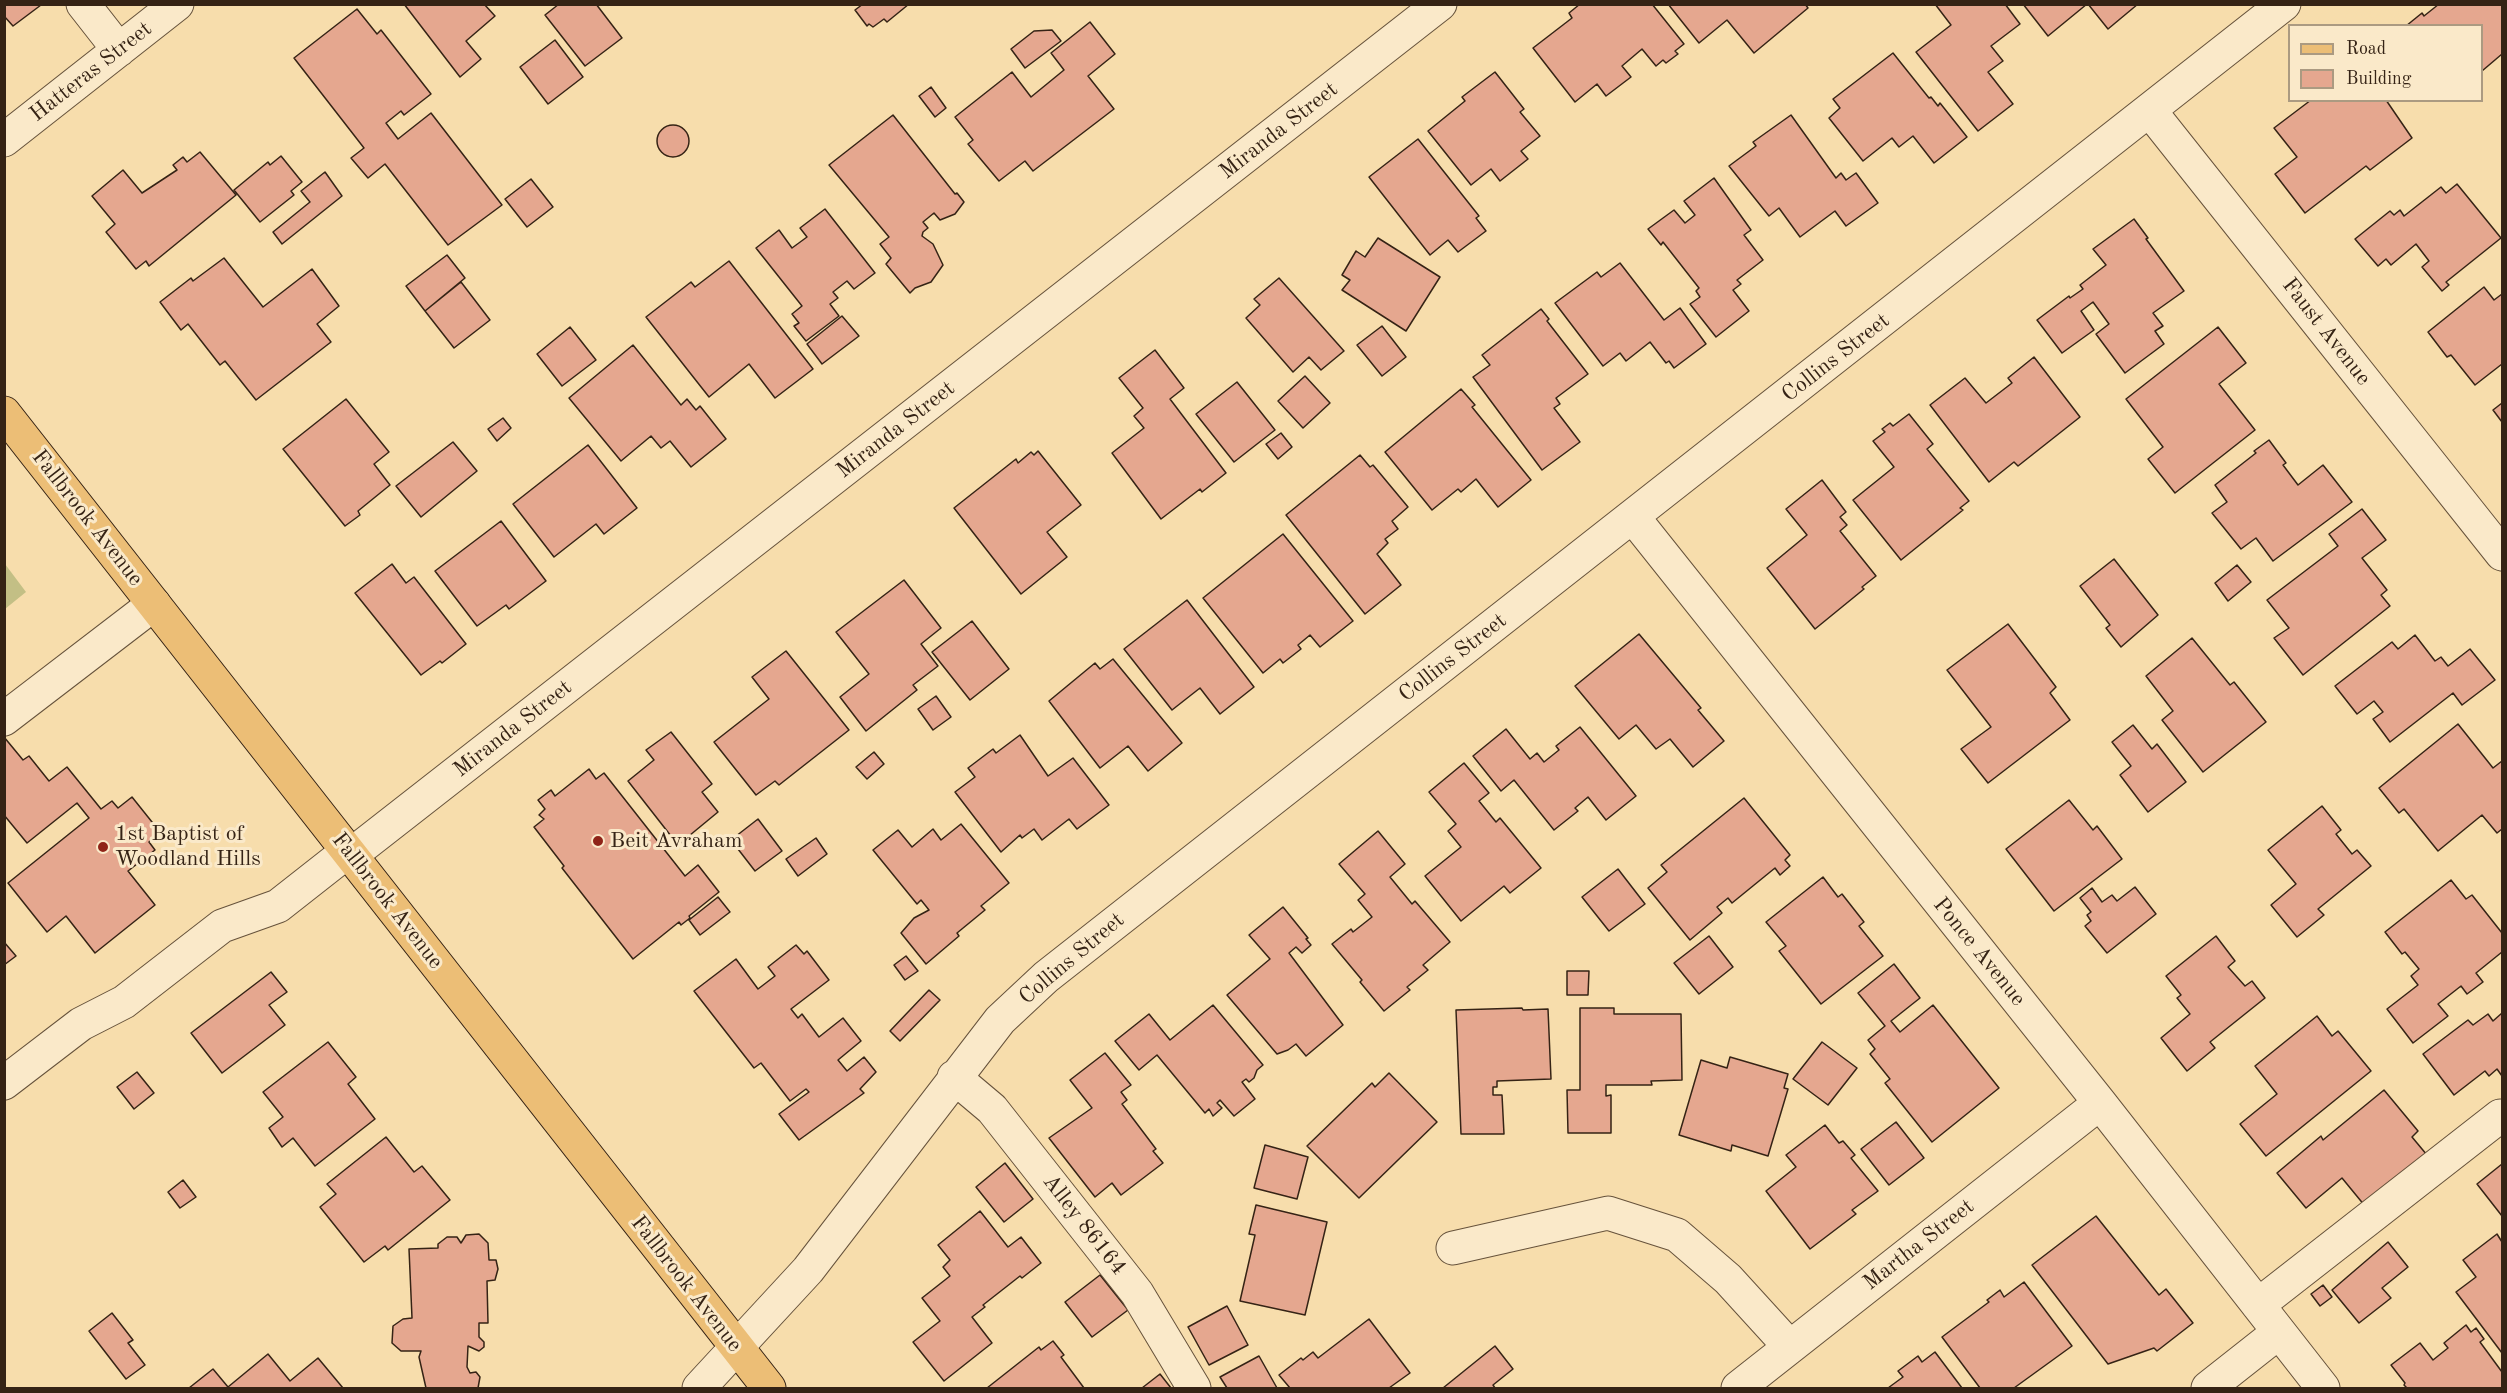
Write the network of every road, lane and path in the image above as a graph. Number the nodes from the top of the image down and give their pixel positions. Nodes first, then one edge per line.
1 (83, 4) edge
2 (177, 4) edge
3 (1440, 4) edge
4 (2284, 4) edge
5 (119, 50) junction
6 (2150, 111) junction
7 (4, 140) edge
8 (4, 413) edge
9 (1633, 517) junction
10 (2502, 554) edge
11 (154, 604) junction
12 (4, 719) edge
13 (350, 853) junction
14 (954, 1077) junction
15 (4, 1083) edge
16 (2100, 1102) junction
17 (2500, 1116) dead end
18 (1453, 1248) dead end
19 (2258, 1305) junction
20 (2279, 1332) junction
21 (1790, 1347) junction
22 (738, 1348) junction
23 (699, 1389) edge
24 (769, 1389) edge
25 (1194, 1389) edge
26 (1738, 1389) edge
27 (2208, 1389) edge
28 (2323, 1389) edge

1 - 5 street
2 - 5 street, Hatteras Street
3 - 13 street, Miranda Street
4 - 6 street, Collins Street
5 - 7 street, Hatteras Street
6 - 9 street, Collins Street
6 - 10 street, Faust Avenue
8 - 11 main road, Fallbrook Avenue
9 - 14 street, Collins Street
9 - 16 street, Ponce Avenue
11 - 12 street
11 - 13 main road, Fallbrook Avenue
13 - 15 street, Miranda Street
13 - 22 main road, Fallbrook Avenue
14 - 22 street, Collins Street
14 - 25 street, Alley 86164
16 - 19 street, Ponce Avenue
16 - 21 street, Martha Street
17 - 19 street
18 - 21 street
19 - 20 street, Ponce Avenue
20 - 27 street
20 - 28 street, Ponce Avenue
21 - 26 street, Martha Street
22 - 23 street, Collins Street
22 - 24 main road, Fallbrook Avenue

